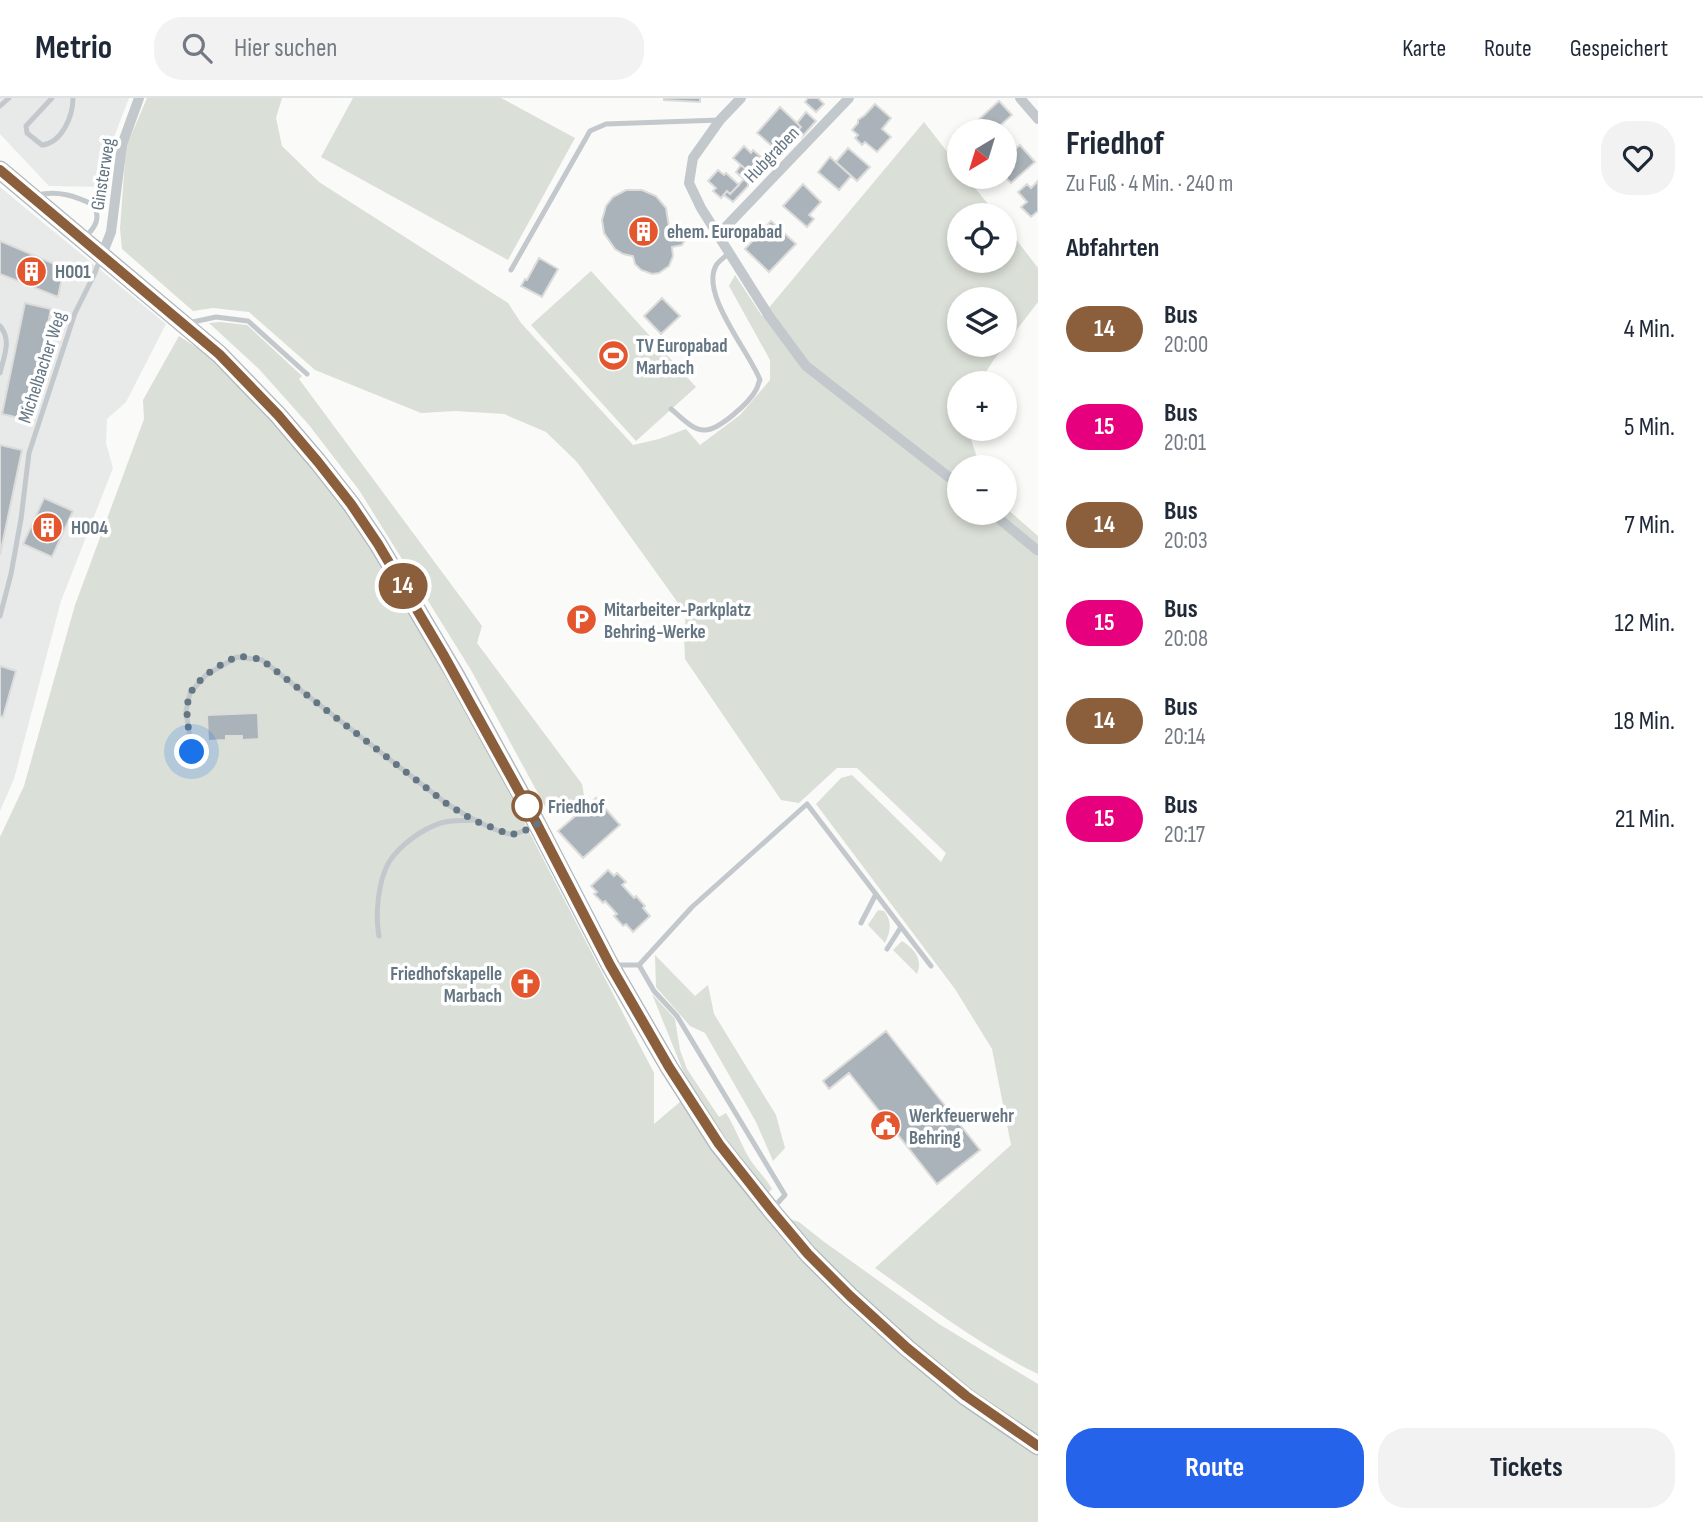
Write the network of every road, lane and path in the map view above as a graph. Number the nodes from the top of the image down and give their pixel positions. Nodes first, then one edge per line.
1 (9, 98) edge
2 (52, 98) edge
3 (74, 98) edge
4 (139, 98) edge
5 (741, 98) edge
6 (849, 98) edge
7 (1020, 98) edge
8 (0, 106) edge
9 (1038, 118) edge
10 (720, 120) junction
11 (0, 170) edge
12 (31, 197) junction
13 (718, 235) junction
14 (83, 239) junction
15 (730, 253) junction
16 (102, 256) junction
17 (511, 270) dead end
18 (184, 323) junction
19 (0, 326) edge
20 (0, 373) edge
21 (307, 374) dead end
22 (671, 409) dead end
23 (947, 476) edge
24 (1007, 525) edge
25 (1038, 551) edge
26 (0, 616) edge
27 (192, 752) dead end
28 (473, 820) junction
29 (537, 824) junction
30 (876, 894) junction
31 (861, 923) dead end
32 (901, 927) junction
33 (379, 936) dead end
34 (887, 950) dead end
35 (610, 965) junction
36 (639, 965) junction
37 (931, 966) dead end
38 (771, 1210) junction
39 (1038, 1446) edge

1 - 8 lane
2 - 3 lane
4 - 16 street, Ginsterweg
5 - 10 street
6 - 13 street, Hubgraben
7 - 9 street
10 - 13 street
10 - 17 lane
11 - 12 main road
12 - 14 main road
12 - 14 lane
13 - 15 street
14 - 16 main road
15 - 22 lane
15 - 23 street
16 - 18 main road
16 - 26 lane, Michelbacher Weg
18 - 21 lane
18 - 29 main road
19 - 20 lane
24 - 25 street
27 - 28 lane
28 - 29 lane
28 - 33 lane
29 - 35 main road
30 - 31 lane
30 - 32 lane
30 - 36 lane
32 - 34 lane
32 - 37 lane
35 - 36 lane
35 - 38 main road
36 - 38 lane
38 - 39 main road

